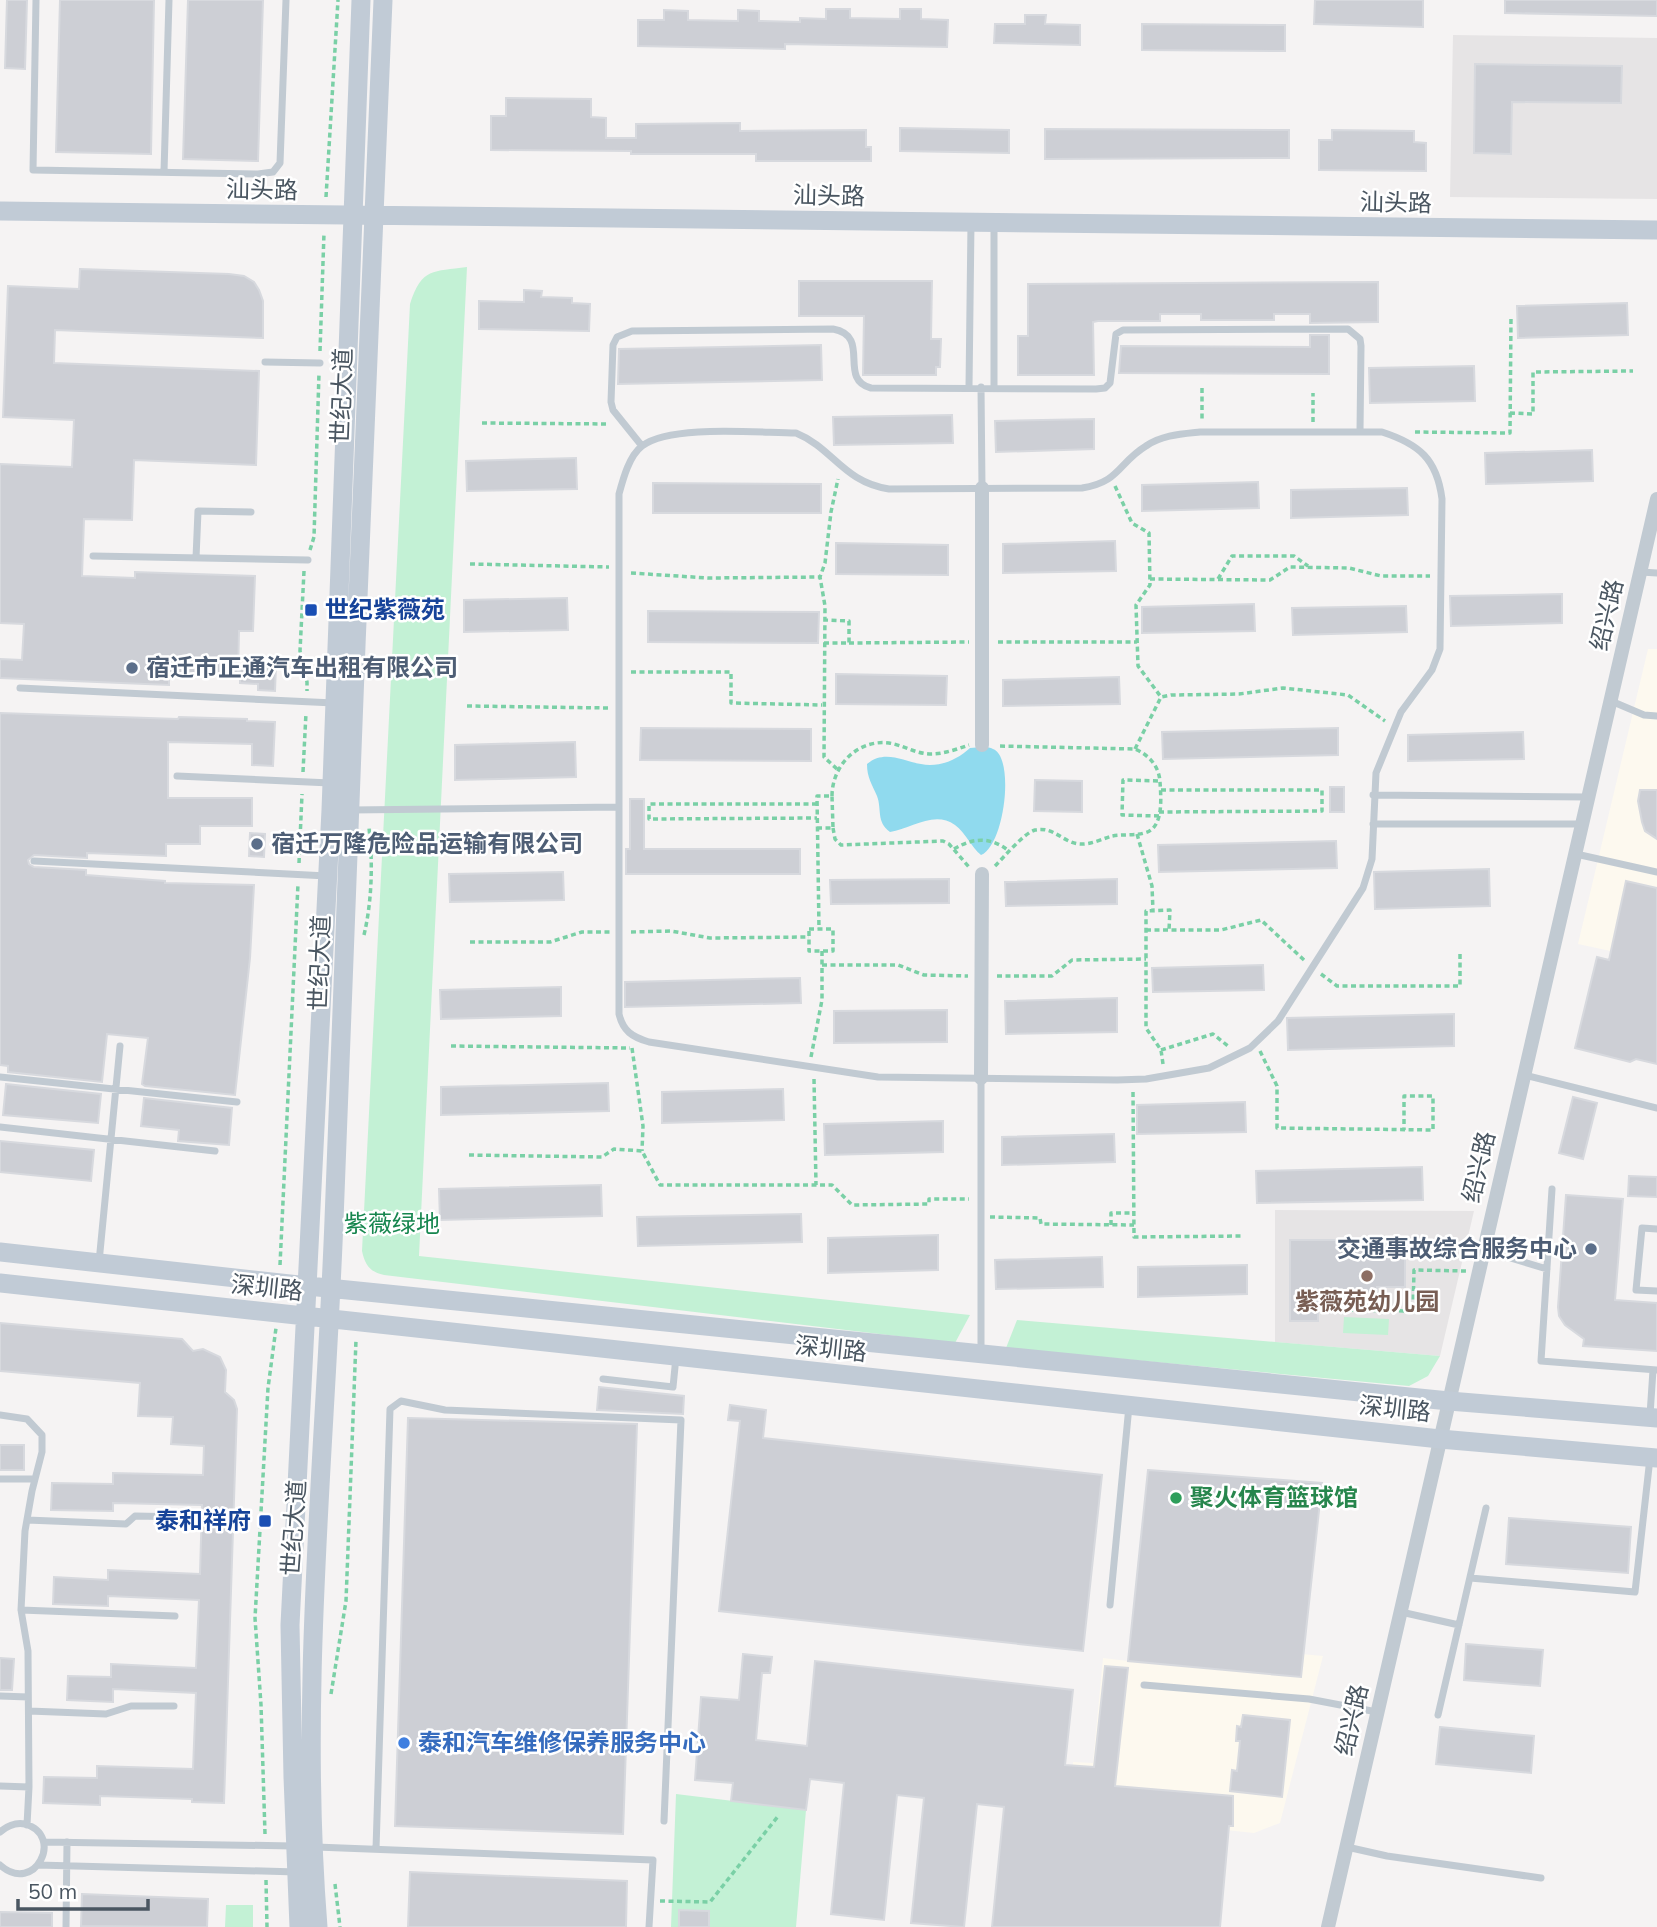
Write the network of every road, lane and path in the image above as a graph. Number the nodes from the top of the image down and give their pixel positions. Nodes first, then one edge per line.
1 (36, 0) edge
2 (169, 0) edge
3 (286, 0) edge
4 (338, 0) edge
5 (361, 0) edge
6 (383, 0) edge
7 (164, 172) junction
8 (0, 211) edge
9 (324, 221) junction
10 (351, 221) junction
11 (373, 221) junction
12 (0, 225) edge
13 (971, 228) junction
14 (994, 229) junction
15 (1657, 230) edge
16 (1657, 242) edge
17 (1511, 318) dead end
18 (265, 362) dead end
19 (320, 363) junction
20 (1633, 371) dead end
21 (969, 387) junction
22 (981, 387) junction
23 (994, 387) junction
24 (1202, 388) dead end
25 (1313, 393) dead end
26 (1510, 413) junction
27 (482, 423) dead end
28 (625, 424) junction
29 (1202, 432) junction
30 (1313, 432) junction
31 (1360, 432) junction
32 (1382, 432) junction
33 (642, 446) junction
34 (840, 466) junction
35 (1111, 477) junction
36 (982, 488) junction
37 (1657, 499) edge
38 (251, 512) dead end
39 (93, 556) dead end
40 (196, 558) junction
41 (307, 560) junction
42 (470, 564) dead end
43 (1310, 568) junction
44 (619, 569) junction
45 (1640, 572) junction
46 (1657, 573) edge
47 (1441, 576) junction
48 (820, 577) junction
49 (1150, 579) junction
50 (1218, 579) junction
51 (825, 621) junction
52 (824, 643) junction
53 (619, 672) junction
54 (20, 688) dead end
55 (1161, 697) junction
56 (306, 701) junction
57 (1611, 701) junction
58 (334, 703) junction
59 (354, 703) junction
60 (823, 705) junction
61 (467, 706) dead end
62 (619, 708) junction
63 (1657, 716) edge
64 (1392, 729) junction
65 (982, 745) junction
66 (1135, 749) junction
67 (838, 769) junction
68 (177, 776) dead end
69 (1160, 781) junction
70 (303, 782) junction
71 (331, 783) junction
72 (1160, 790) junction
73 (1373, 795) junction
74 (832, 796) junction
75 (1588, 797) junction
76 (817, 804) junction
77 (619, 807) junction
78 (350, 810) junction
79 (1159, 814) junction
80 (817, 818) junction
81 (1373, 824) junction
82 (1582, 824) junction
83 (817, 828) junction
84 (833, 828) junction
85 (1137, 835) junction
86 (954, 849) junction
87 (1010, 852) junction
88 (1575, 854) junction
89 (34, 861) dead end
90 (1657, 872) edge
91 (982, 874) junction
92 (298, 875) junction
93 (327, 877) junction
94 (1153, 911) junction
95 (819, 929) junction
96 (1146, 930) junction
97 (1169, 930) junction
98 (619, 932) junction
99 (809, 937) junction
100 (470, 942) dead end
101 (822, 951) junction
102 (1460, 952) dead end
103 (1313, 968) junction
104 (636, 1038) junction
105 (1256, 1043) junction
106 (121, 1046) dead end
107 (451, 1046) dead end
108 (632, 1048) junction
109 (1161, 1050) junction
110 (1237, 1054) junction
111 (811, 1066) junction
112 (1524, 1075) junction
113 (1165, 1076) junction
114 (0, 1077) edge
115 (981, 1078) junction
116 (1133, 1079) junction
117 (116, 1090) junction
118 (237, 1102) dead end
119 (1657, 1108) edge
120 (0, 1127) edge
121 (1404, 1130) junction
122 (111, 1139) junction
123 (215, 1152) dead end
124 (642, 1152) junction
125 (469, 1155) dead end
126 (816, 1185) junction
127 (1552, 1189) dead end
128 (981, 1199) junction
129 (1134, 1213) junction
130 (981, 1217) junction
131 (1111, 1224) junction
132 (1134, 1224) junction
133 (1657, 1229) edge
134 (1244, 1236) dead end
135 (1484, 1250) junction
136 (0, 1252) edge
137 (99, 1263) junction
138 (1547, 1269) junction
139 (1478, 1271) junction
140 (0, 1283) edge
141 (279, 1283) junction
142 (309, 1286) junction
143 (332, 1288) junction
144 (1657, 1292) edge
145 (1331, 1310) dead end
146 (278, 1314) junction
147 (307, 1317) junction
148 (330, 1320) junction
149 (981, 1354) junction
150 (676, 1357) junction
151 (1655, 1370) edge
152 (603, 1379) dead end
153 (1449, 1401) junction
154 (1129, 1405) junction
155 (0, 1415) edge
156 (1653, 1418) edge
157 (1440, 1438) junction
158 (1654, 1458) edge
159 (0, 1479) edge
160 (35, 1479) junction
161 (1486, 1508) dead end
162 (185, 1517) dead end
163 (27, 1520) junction
164 (1470, 1578) junction
165 (1110, 1605) dead end
166 (22, 1610) junction
167 (1400, 1612) junction
168 (175, 1616) dead end
169 (1459, 1625) junction
170 (1144, 1685) dead end
171 (0, 1696) edge
172 (28, 1697) junction
173 (174, 1706) dead end
174 (29, 1711) junction
175 (1377, 1712) junction
176 (1438, 1715) dead end
177 (0, 1786) edge
178 (29, 1787) junction
179 (779, 1815) dead end
180 (664, 1821) dead end
181 (27, 1825) junction
182 (0, 1832) edge
183 (44, 1842) junction
184 (67, 1842) junction
185 (265, 1846) junction
186 (305, 1846) junction
187 (1346, 1847) junction
188 (376, 1849) junction
189 (0, 1865) edge
190 (38, 1865) junction
191 (67, 1865) junction
192 (266, 1871) junction
193 (306, 1872) junction
194 (1541, 1878) dead end
195 (651, 1901) junction
196 (66, 1927) edge
197 (267, 1927) edge
198 (299, 1927) edge
199 (318, 1927) edge
200 (649, 1927) edge
201 (1328, 1927) edge

1 - 7 lane
2 - 7 lane
3 - 7 lane
4 - 9 path
5 - 10 street, 世纪大道
6 - 11 street, 世纪大道
8 - 9 street, 汕头路
9 - 10 street, 汕头路
9 - 12 street, 汕头路
9 - 19 path
10 - 11 street, 汕头路
10 - 58 street, 世纪大道
11 - 13 street, 汕头路
11 - 59 street, 世纪大道
13 - 14 street, 汕头路
13 - 21 lane
14 - 15 street, 汕头路
14 - 16 street, 汕头路
14 - 23 lane
17 - 26 path
18 - 19 lane
19 - 41 path
20 - 26 path
21 - 22 lane
21 - 28 lane
22 - 23 lane
22 - 36 lane
23 - 31 lane
24 - 29 path
25 - 30 path
26 - 32 path
27 - 28 path
28 - 33 lane
29 - 30 lane
29 - 35 lane
30 - 31 lane
31 - 32 lane
32 - 47 lane
33 - 34 lane
33 - 44 lane
34 - 36 lane
34 - 48 path
35 - 36 lane
35 - 49 path
36 - 65 street
37 - 45 street, 绍兴路
38 - 40 lane
39 - 40 lane
40 - 41 lane
41 - 56 path
42 - 44 path
43 - 47 path
43 - 50 path
43 - 50 path
44 - 48 path
44 - 53 lane
45 - 46 lane
45 - 57 street, 绍兴路
47 - 64 lane
48 - 51 path
49 - 50 path
49 - 55 path
51 - 52 path
51 - 52 path
52 - 60 path
53 - 60 path
53 - 62 lane
54 - 56 lane
55 - 64 path
55 - 66 path
56 - 58 lane
56 - 70 path
57 - 63 lane
57 - 75 street, 绍兴路
58 - 59 lane
58 - 71 street, 世纪大道
59 - 78 street, 世纪大道
60 - 67 path
61 - 62 path
62 - 77 lane
64 - 73 lane
65 - 66 path
65 - 67 path
66 - 69 path
67 - 74 path
68 - 70 lane
69 - 72 path
69 - 79 path
70 - 71 lane
70 - 92 path
71 - 93 street, 世纪大道
72 - 79 path
72 - 79 path
73 - 75 lane
73 - 81 lane
74 - 76 path
74 - 84 path
75 - 82 street, 绍兴路
76 - 80 path
76 - 80 path
77 - 78 lane
77 - 98 lane
78 - 143 street, 世纪大道
79 - 85 path
80 - 83 path
81 - 82 lane
81 - 103 lane
82 - 88 street, 绍兴路
83 - 84 path
83 - 95 path
84 - 86 path
85 - 87 path
85 - 94 path
86 - 87 path
86 - 91 path
87 - 91 path
88 - 90 lane
88 - 112 street, 绍兴路
89 - 92 lane
91 - 115 street
92 - 93 lane
92 - 141 path
93 - 142 street, 世纪大道
94 - 96 path
94 - 97 path
95 - 99 path
95 - 101 path
96 - 97 path
96 - 109 path
97 - 103 path
98 - 99 path
98 - 100 path
98 - 104 lane
99 - 101 path
101 - 111 path
102 - 103 path
103 - 105 lane
104 - 108 path
104 - 111 lane
105 - 110 lane
105 - 121 path
106 - 117 lane
107 - 108 path
108 - 124 path
109 - 110 path
109 - 113 path
110 - 113 lane
111 - 115 lane
111 - 126 path
112 - 119 lane
112 - 135 street, 绍兴路
113 - 116 lane
114 - 117 lane
115 - 116 lane
115 - 128 lane
116 - 129 path
117 - 118 lane
117 - 122 lane
120 - 122 lane
121 - 121 path
122 - 123 lane
122 - 137 lane
124 - 125 path
124 - 126 path
126 - 128 path
127 - 138 lane
128 - 130 lane
129 - 131 path
129 - 132 path
130 - 131 path
130 - 149 lane
131 - 132 path
132 - 134 path
133 - 144 lane
135 - 138 lane
135 - 139 street, 绍兴路
136 - 137 street, 深圳路
137 - 141 street, 深圳路
138 - 151 lane
139 - 145 path
139 - 153 street, 绍兴路
140 - 146 street, 深圳路
141 - 142 street, 深圳路
142 - 143 street, 深圳路
142 - 147 street, 世纪大道
143 - 148 street, 世纪大道
143 - 149 street, 深圳路
146 - 147 street, 深圳路
146 - 185 path
147 - 148 street, 深圳路
147 - 186 street, 世纪大道
148 - 150 street, 深圳路
148 - 186 street, 世纪大道
149 - 153 street, 深圳路
150 - 152 lane
150 - 154 street, 深圳路
151 - 156 lane
153 - 156 street, 深圳路
153 - 157 street, 绍兴路
154 - 157 street, 深圳路
154 - 165 lane
155 - 160 lane
157 - 158 street, 深圳路
157 - 167 street, 绍兴路
158 - 164 lane
159 - 160 lane
160 - 163 lane
161 - 164 lane
162 - 163 lane
163 - 166 lane
164 - 169 lane
166 - 168 lane
166 - 172 lane
167 - 169 lane
167 - 175 street, 绍兴路
169 - 176 lane
170 - 175 lane
171 - 172 lane
172 - 174 lane
173 - 174 lane
174 - 178 lane
175 - 187 street, 绍兴路
177 - 178 lane
178 - 181 lane
179 - 195 path
180 - 188 lane
181 - 182 lane
181 - 183 lane
183 - 184 lane
183 - 190 lane
184 - 185 lane
184 - 191 lane
185 - 186 lane
186 - 188 lane
186 - 193 street, 世纪大道
187 - 194 lane
187 - 201 street, 绍兴路
188 - 195 lane
189 - 190 lane
190 - 191 lane
191 - 192 lane
191 - 196 lane
192 - 193 lane
192 - 197 path
193 - 198 street, 世纪大道
193 - 199 street, 世纪大道
195 - 200 lane

